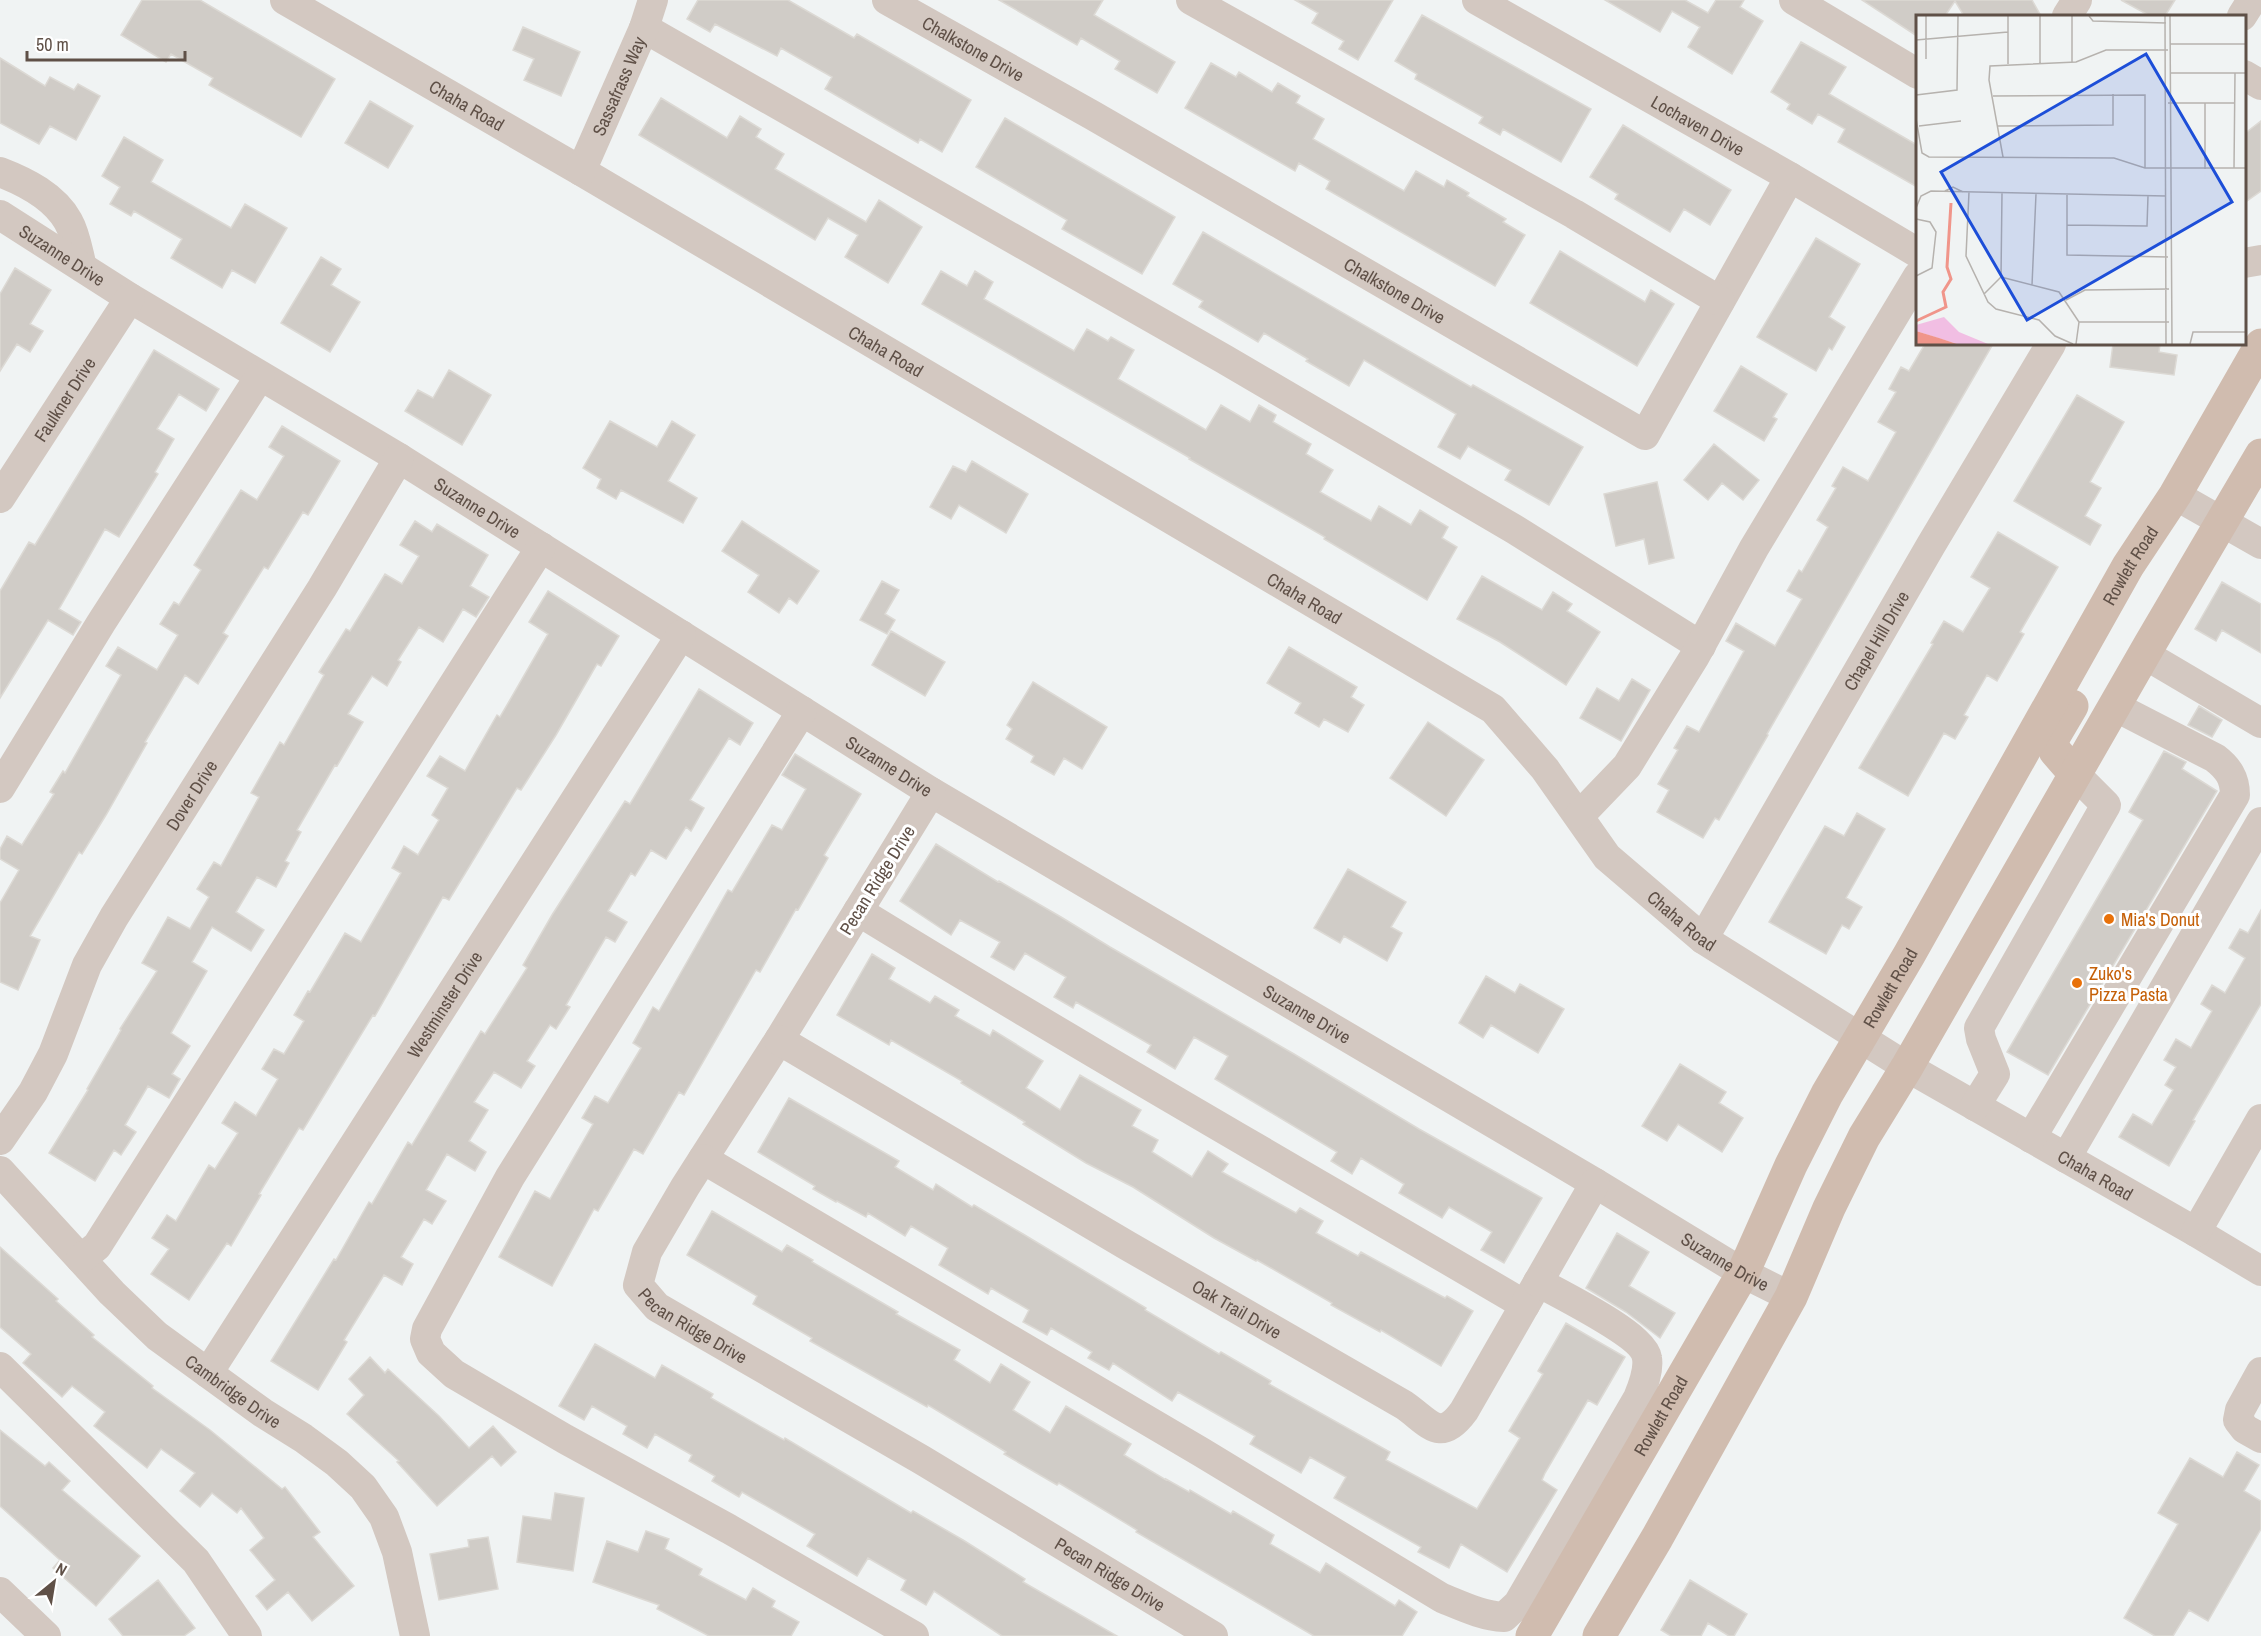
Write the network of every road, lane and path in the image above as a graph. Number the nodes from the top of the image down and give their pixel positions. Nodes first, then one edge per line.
1 (285, 0) edge
2 (653, 0) edge
3 (887, 0) edge
4 (1191, 0) edge
5 (1478, 0) edge
6 (1794, 0) edge
7 (2077, 0) edge
8 (2252, 0) edge
9 (2068, 15) edge
10 (2243, 15) edge
11 (644, 28) junction
12 (1916, 73) edge
13 (2246, 76) edge
14 (2261, 85) edge
15 (581, 171) junction
16 (0, 172) edge
17 (1790, 177) junction
18 (0, 215) edge
19 (1916, 252) edge
20 (2261, 260) edge
21 (2246, 263) edge
22 (82, 267) junction
23 (1916, 278) edge
24 (130, 298) junction
25 (1720, 301) junction
26 (2050, 345) edge
27 (2261, 345) edge
28 (260, 376) junction
29 (2261, 455) edge
30 (399, 458) junction
31 (2175, 495) junction
32 (0, 498) edge
33 (2222, 522) junction
34 (2261, 544) edge
35 (541, 547) junction
36 (2115, 588) junction
37 (681, 635) junction
38 (1701, 646) junction
39 (2144, 654) junction
40 (2114, 706) junction
41 (802, 711) junction
42 (2261, 723) edge
43 (2075, 774) junction
44 (0, 788) edge
45 (931, 792) junction
46 (1579, 816) junction
47 (2261, 822) edge
48 (858, 911) junction
49 (1703, 939) junction
50 (1859, 1037) junction
51 (779, 1040) junction
52 (1907, 1067) junction
53 (1975, 1106) junction
54 (2261, 1119) edge
55 (2031, 1138) junction
56 (0, 1140) edge
57 (2066, 1158) junction
58 (703, 1159) junction
59 (0, 1172) edge
60 (1595, 1183) junction
61 (2196, 1232) junction
62 (81, 1259) junction
63 (2261, 1271) edge
64 (1743, 1273) junction
65 (1531, 1294) junction
66 (1791, 1297) junction
67 (0, 1367) edge
68 (2261, 1372) edge
69 (208, 1373) junction
70 (2261, 1438) edge
71 (0, 1592) edge
72 (46, 1636) edge
73 (247, 1636) edge
74 (415, 1636) edge
75 (914, 1636) edge
76 (1213, 1636) edge
77 (1532, 1636) edge
78 (1599, 1636) edge

1 - 15 street, Chaha Road
2 - 11 street, Sassafrass Way
3 - 25 street, Chalkstone Drive
4 - 25 street
5 - 17 street, Lochaven Drive
6 - 12 street
7 - 9 street
8 - 10 street
11 - 15 street, Sassafrass Way
11 - 38 street
13 - 14 street
15 - 46 street, Chaha Road
16 - 22 street
17 - 19 street, Lochaven Drive
17 - 25 street, Chalkstone Drive
18 - 22 street, Suzanne Drive
20 - 21 street
22 - 24 street, Suzanne Drive
23 - 38 street
24 - 28 street, Suzanne Drive
24 - 32 street, Faulkner Drive
26 - 49 street, Chapel Hill Drive
27 - 31 main road, Rowlett Road
28 - 30 street, Suzanne Drive
28 - 44 street
29 - 33 main road
30 - 35 street, Suzanne Drive
30 - 56 street, Dover Drive
31 - 33 street
31 - 36 main road, Rowlett Road
33 - 34 street
33 - 39 main road
35 - 37 street, Suzanne Drive
35 - 62 street
36 - 43 main road
36 - 50 main road, Rowlett Road
37 - 41 street, Suzanne Drive
37 - 69 street, Westminster Drive
38 - 46 street
39 - 40 main road
39 - 42 street
40 - 43 main road
40 - 55 street
41 - 45 street, Suzanne Drive
41 - 75 street
43 - 52 main road
43 - 53 street
45 - 48 street, Pecan Ridge Drive
45 - 60 street, Suzanne Drive
46 - 49 street, Chaha Road
47 - 57 street
48 - 51 street, Pecan Ridge Drive
48 - 65 street
49 - 50 street, Chaha Road
50 - 52 street, Chaha Road
50 - 64 main road, Rowlett Road
51 - 58 street, Pecan Ridge Drive
51 - 65 street, Oak Trail Drive
52 - 53 street, Chaha Road
52 - 66 main road
53 - 55 street, Chaha Road
54 - 61 street
55 - 57 street, Chaha Road
57 - 61 street, Chaha Road
58 - 65 street
58 - 76 street, Pecan Ridge Drive
59 - 62 street, Cambridge Drive
60 - 64 street, Suzanne Drive
60 - 65 street, Oak Trail Drive
61 - 63 street, Chaha Road
62 - 69 street, Cambridge Drive
64 - 66 street, Suzanne Drive
64 - 77 main road, Rowlett Road
66 - 78 main road
67 - 73 street
68 - 70 street
69 - 74 street, Cambridge Drive
71 - 72 street

